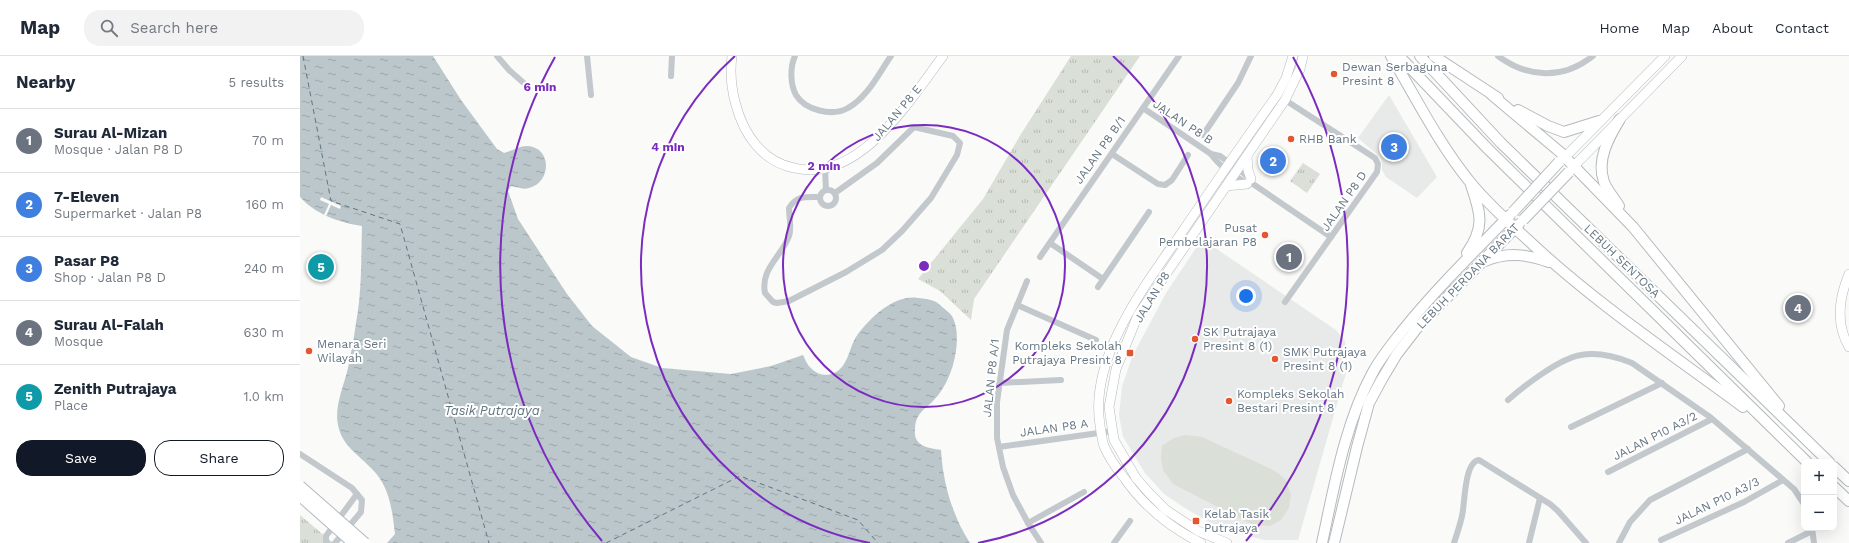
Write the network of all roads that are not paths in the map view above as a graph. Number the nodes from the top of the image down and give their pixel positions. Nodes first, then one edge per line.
1 (497, 56) edge
2 (587, 56) edge
3 (672, 56) edge
4 (732, 56) edge
5 (795, 56) edge
6 (891, 56) edge
7 (943, 56) edge
8 (1179, 56) edge
9 (1293, 56) edge
10 (1303, 56) edge
11 (1391, 56) edge
12 (1399, 56) edge
13 (1420, 56) edge
14 (1434, 56) edge
15 (1498, 56) edge
16 (1593, 56) edge
17 (1665, 56) edge
18 (1682, 56) edge
19 (1249, 57) edge
20 (671, 76) dead end
21 (526, 85) dead end
22 (591, 95) dead end
23 (1492, 95) junction
24 (1285, 100) junction
25 (1143, 108) junction
26 (1620, 118) junction
27 (1599, 121) junction
28 (1202, 135) dead end
29 (1112, 154) junction
30 (1188, 155) dead end
31 (1247, 156) junction
32 (1562, 160) junction
33 (1227, 165) junction
34 (825, 168) junction
35 (1572, 169) junction
36 (1236, 172) junction
37 (1251, 182) junction
38 (1470, 182) junction
39 (1226, 186) junction
40 (826, 190) junction
41 (835, 193) junction
42 (820, 197) junction
43 (1149, 212) dead end
44 (1509, 215) junction
45 (1633, 227) junction
46 (1515, 228) junction
47 (1331, 237) junction
48 (1050, 243) junction
49 (1040, 258) dead end
50 (1482, 262) junction
51 (1553, 263) junction
52 (1849, 274) edge
53 (1103, 279) junction
54 (1446, 280) junction
55 (1027, 282) dead end
56 (1098, 287) dead end
57 (1285, 302) dead end
58 (1017, 305) junction
59 (1096, 340) dead end
60 (1849, 347) edge
61 (1061, 380) dead end
62 (999, 383) junction
63 (1662, 383) junction
64 (1508, 400) dead end
65 (1712, 419) junction
66 (1571, 427) dead end
67 (1772, 428) junction
68 (1113, 431) junction
69 (1102, 432) junction
70 (1808, 443) junction
71 (999, 447) junction
72 (1748, 450) junction
73 (300, 454) edge
74 (1804, 459) edge
75 (1826, 459) edge
76 (1837, 470) edge
77 (1608, 472) dead end
78 (1783, 480) junction
79 (1849, 481) edge
80 (300, 486) edge
81 (1837, 490) edge
82 (1084, 492) dead end
83 (358, 494) junction
84 (300, 496) edge
85 (1540, 498) junction
86 (1801, 500) edge
87 (1849, 502) edge
88 (1130, 521) dead end
89 (1028, 523) junction
90 (1809, 531) edge
91 (1812, 531) edge
92 (1323, 538) edge
93 (1661, 540) dead end
94 (326, 543) edge
95 (335, 543) edge
96 (353, 543) edge
97 (365, 543) edge
98 (1041, 543) edge
99 (1114, 543) edge
100 (1201, 543) edge
101 (1228, 543) edge
102 (1315, 543) edge
103 (1334, 543) edge
104 (1454, 543) edge
105 (1529, 543) edge
106 (1586, 543) edge
107 (1619, 543) edge
108 (1788, 543) edge
109 (1814, 543) edge

1 - 21 street
2 - 22 street
3 - 20 street
4 - 34 street, JALAN P8 E
5 - 6 street
7 - 34 street, JALAN P8 E
8 - 25 street, JALAN P8 B/1
9 - 33 street, JALAN P8
10 - 24 street, JALAN P8
11 - 38 main road
12 - 67 main road, LEBUH SENTOSA
13 - 70 main road, LEBUH SENTOSA
14 - 23 main road
15 - 16 street
17 - 27 street, LEBUH PERDANA BARAT
18 - 26 street, LEBUH PERDANA BARAT
19 - 28 street
23 - 27 main road
23 - 32 main road
24 - 31 street, JALAN P8
24 - 47 street, JALAN P8 D
25 - 29 street, JALAN P8 B/1
25 - 33 street, JALAN P8 B
26 - 35 street, LEBUH PERDANA BARAT
26 - 45 main road
27 - 32 street, LEBUH PERDANA BARAT
29 - 30 street
29 - 48 street, JALAN P8 B/1
31 - 36 street, JALAN P8
31 - 37 street
32 - 35 main road
32 - 44 main road, LEBUH PERDANA BARAT, bridge
33 - 36 street, JALAN P8 B
33 - 69 street, JALAN P8
34 - 40 street
35 - 45 main road
35 - 46 main road, LEBUH PERDANA BARAT, bridge
36 - 37 street, JALAN P8 B
36 - 39 street, JALAN P8
37 - 39 street
37 - 47 street, JALAN P8 B
38 - 44 main road
38 - 54 main road
39 - 68 street, JALAN P8
40 - 41 street
40 - 42 street
41 - 42 street
41 - 42 street
43 - 53 street
44 - 46 main road
44 - 54 main road, LEBUH PERDANA BARAT
45 - 70 main road
46 - 50 main road, LEBUH PERDANA BARAT
46 - 51 main road
47 - 57 street, JALAN P8 D
48 - 49 street, JALAN P8 B/1
48 - 53 street
50 - 51 main road
50 - 103 main road, LEBUH PERDANA BARAT
51 - 67 main road
52 - 60 street
53 - 56 street
54 - 92 main road, LEBUH PERDANA BARAT
55 - 58 street, JALAN P8 A/1
58 - 59 street
58 - 62 street, JALAN P8 A/1
61 - 62 street
62 - 71 street, JALAN P8 A/1
63 - 64 street
63 - 65 street
63 - 66 street
65 - 72 street
65 - 77 street, JALAN P10 A3/2
67 - 74 main road, LEBUH SENTOSA
68 - 69 street, JALAN P8 A
68 - 101 street, JALAN P8
69 - 71 street, JALAN P8 A
69 - 100 street, JALAN P8
70 - 75 main road, LEBUH SENTOSA
71 - 89 street, JALAN P8 A/1
72 - 78 street
72 - 107 street
73 - 83 street
76 - 79 main road
78 - 86 street
78 - 93 street, JALAN P10 A3/3
80 - 97 main road, bridge
81 - 87 main road
82 - 89 street
83 - 94 street
83 - 95 street
84 - 96 main road, bridge
85 - 104 street
85 - 105 street
85 - 106 street
88 - 99 street
89 - 98 street, JALAN P8 A/1
90 - 108 street
91 - 109 street
92 - 102 main road

